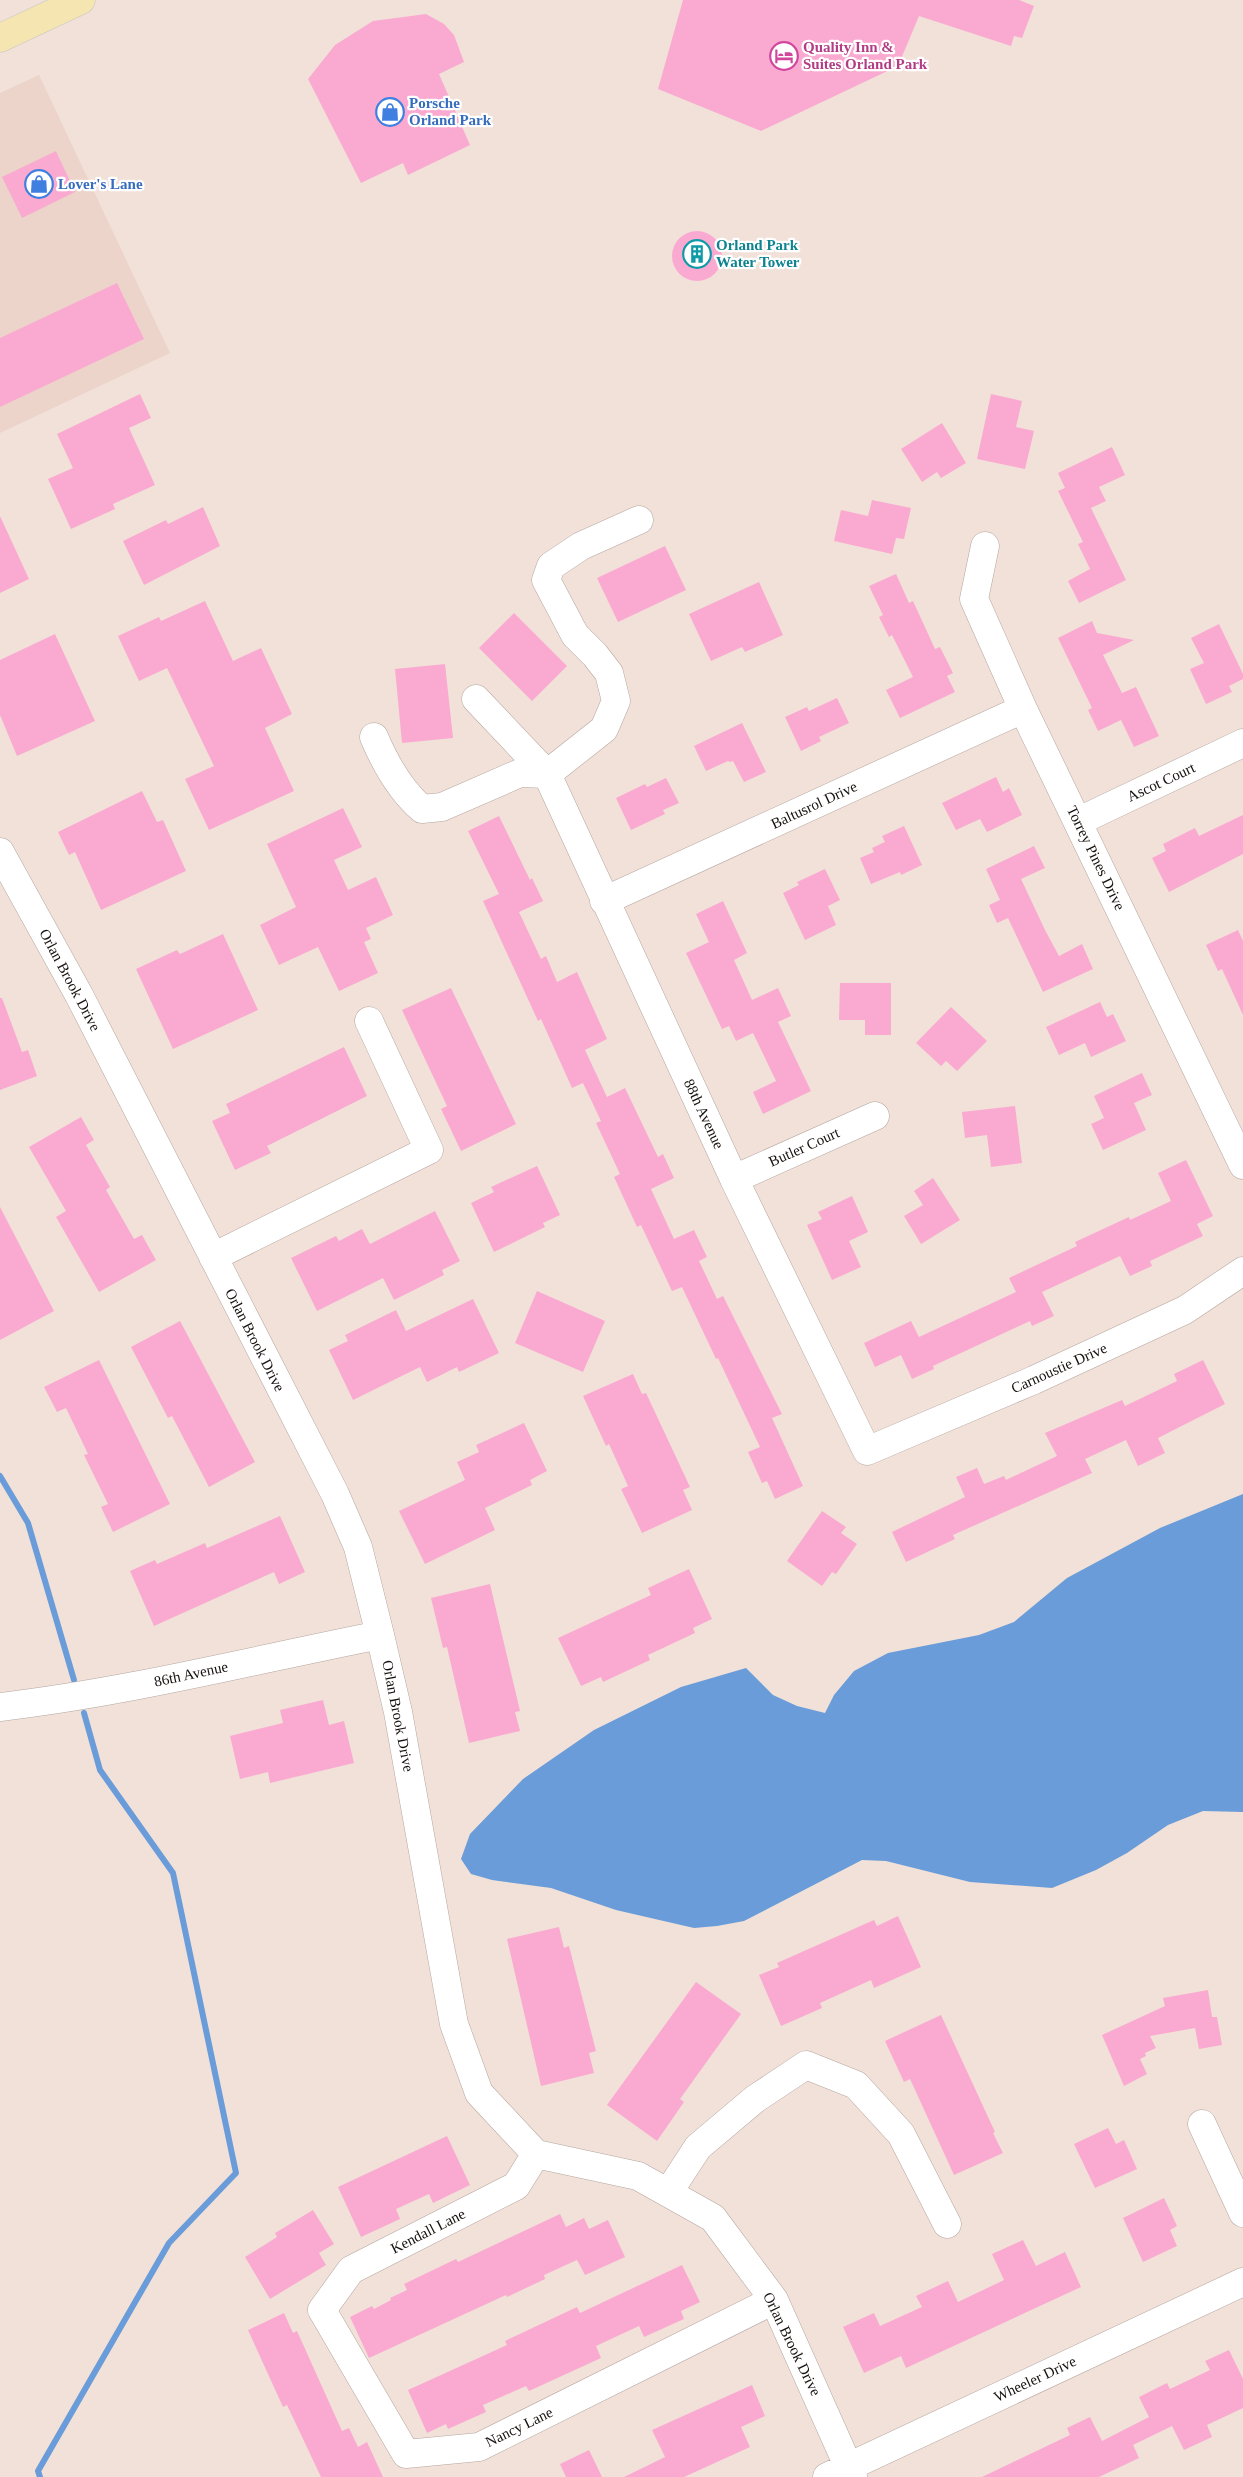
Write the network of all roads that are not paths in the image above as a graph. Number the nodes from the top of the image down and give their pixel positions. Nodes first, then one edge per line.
1 (81, 0) edge
2 (0, 38) edge
3 (639, 520) dead end
4 (985, 546) dead end
5 (476, 699) dead end
6 (1024, 708) junction
7 (374, 737) dead end
8 (1243, 743) edge
9 (547, 774) junction
10 (1079, 821) junction
11 (0, 852) edge
12 (604, 901) junction
13 (369, 1021) dead end
14 (874, 1116) dead end
15 (1243, 1165) edge
16 (734, 1179) junction
17 (213, 1257) junction
18 (1243, 1271) edge
19 (867, 1452) joint
20 (380, 1634) junction
21 (0, 1707) edge
22 (1202, 2124) dead end
23 (536, 2154) junction
24 (668, 2193) junction
25 (1243, 2213) edge
26 (947, 2224) dead end
27 (1243, 2282) edge
28 (774, 2300) junction
29 (322, 2310) joint
30 (843, 2474) edge

1 - 2 main road
3 - 9 street
4 - 6 street, Torrey Pines Drive
5 - 9 street, 88th Avenue
6 - 10 street, Torrey Pines Drive
6 - 12 street, Baltusrol Drive
7 - 9 street
8 - 10 street, Ascot Court
9 - 12 street, 88th Avenue
10 - 15 street, Torrey Pines Drive
11 - 17 street, Orlan Brook Drive
12 - 16 street, 88th Avenue
13 - 17 street
14 - 16 street, Butler Court
16 - 19 street, 88th Avenue
17 - 20 street, Orlan Brook Drive
18 - 19 street, Carnoustie Drive
20 - 21 street, 86th Avenue
20 - 23 street, Orlan Brook Drive
22 - 25 street
23 - 24 street, Orlan Brook Drive
23 - 29 street, Kendall Lane
24 - 26 street
24 - 28 street, Orlan Brook Drive
27 - 30 street, Wheeler Drive
28 - 29 street, Nancy Lane
28 - 30 street, Orlan Brook Drive

